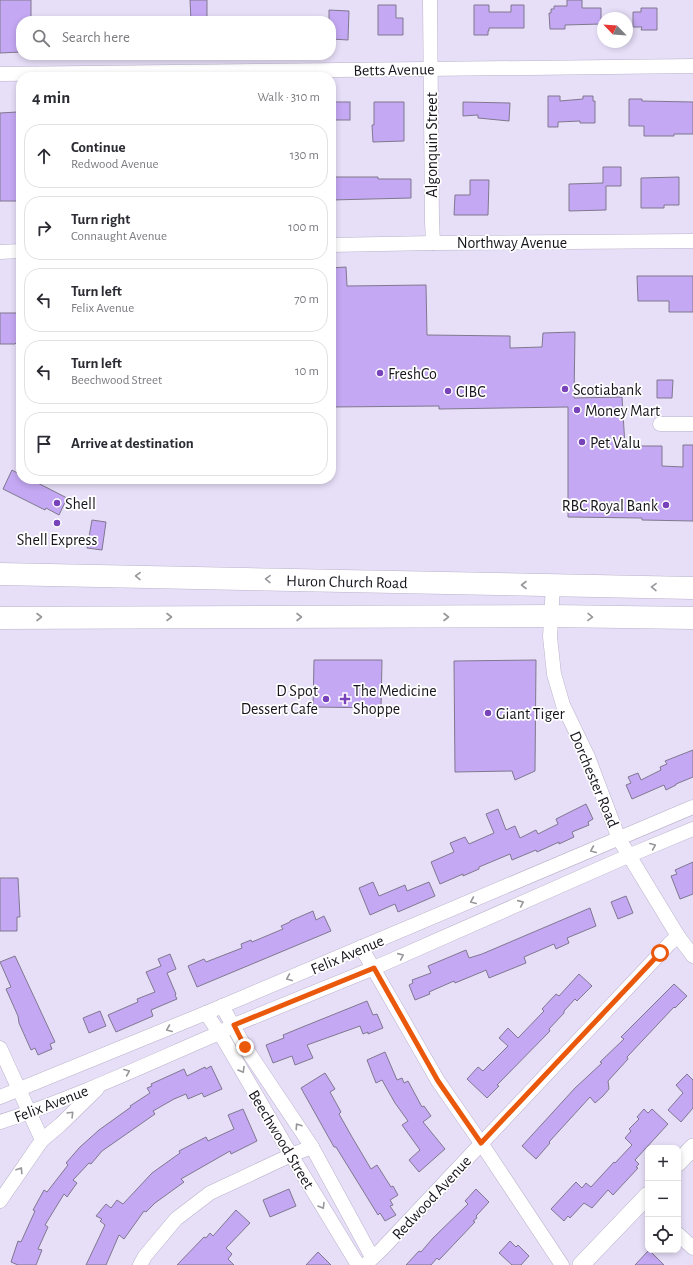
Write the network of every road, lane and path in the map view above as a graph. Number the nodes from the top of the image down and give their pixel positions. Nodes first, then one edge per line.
1 (430, 0) edge
2 (693, 66) edge
3 (430, 69) junction
4 (172, 72) edge
5 (0, 74) edge
6 (16, 74) edge
7 (693, 241) edge
8 (433, 243) junction
9 (336, 245) edge
10 (16, 251) edge
11 (0, 252) edge
12 (660, 424) dead end
13 (693, 424) edge
14 (0, 574) edge
15 (552, 585) junction
16 (693, 588) edge
17 (551, 616) junction
18 (0, 618) edge
19 (693, 618) edge
20 (693, 807) edge
21 (693, 829) edge
22 (619, 839) junction
23 (628, 856) junction
24 (678, 936) junction
25 (362, 947) junction
26 (693, 956) edge
27 (374, 968) junction
28 (222, 1006) junction
29 (206, 1013) junction
30 (234, 1025) junction
31 (219, 1033) junction
32 (0, 1048) edge
33 (102, 1083) junction
34 (19, 1090) junction
35 (0, 1097) edge
36 (30, 1113) junction
37 (0, 1122) edge
38 (42, 1140) junction
39 (481, 1143) junction
40 (312, 1147) junction
41 (693, 1147) edge
42 (291, 1155) junction
43 (681, 1160) edge
44 (0, 1201) edge
45 (645, 1201) edge
46 (681, 1237) edge
47 (693, 1248) edge
48 (368, 1261) edge
49 (140, 1265) edge
50 (358, 1265) edge
51 (562, 1265) edge
52 (581, 1265) edge

1 - 3 street, Algonquin Street
2 - 3 street, Betts Avenue
3 - 4 street, Betts Avenue
3 - 8 street, Algonquin Street
5 - 6 street, Betts Avenue
7 - 8 street, Northway Avenue
8 - 9 street, Northway Avenue
10 - 11 street
12 - 13 street
15 -> 14 highway, Huron Church Road
16 -> 15 highway, Huron Church Road
15 - 17 street, Dorchester Road
18 -> 17 highway
17 -> 19 highway
17 - 22 street, Dorchester Road
20 - 22 street, Felix Avenue
23 -> 21 street, Felix Avenue
22 - 23 street, Dorchester Road
22 -> 25 street, Felix Avenue
23 - 24 street, Dorchester Road
27 -> 23 street, Felix Avenue
24 - 26 street, Dorchester Road
24 - 39 street, Redwood Avenue
25 - 27 street
25 -> 28 street, Felix Avenue
27 - 30 street, Felix Avenue
27 - 39 street
28 - 29 street, Felix Avenue
28 - 30 street, Beechwood Street
29 - 31 street, Beechwood Street
29 -> 34 street, Felix Avenue
30 - 31 street, Felix Avenue
40 -> 30 street, Beechwood Street
33 -> 31 street, Felix Avenue
31 -> 42 street, Beechwood Street
32 - 34 street
33 - 36 street, Felix Avenue
38 -> 33 street, Felix Avenue
34 - 35 street, Felix Avenue
34 - 36 street
36 - 37 street, Felix Avenue
36 - 38 street
44 -> 38 street, Felix Avenue
39 - 48 street, Redwood Avenue
39 - 51 street
40 - 42 street
40 - 48 street, Beechwood Street
41 - 43 street
42 - 49 street
42 -> 50 street, Beechwood Street
45 - 52 street
46 - 47 street

